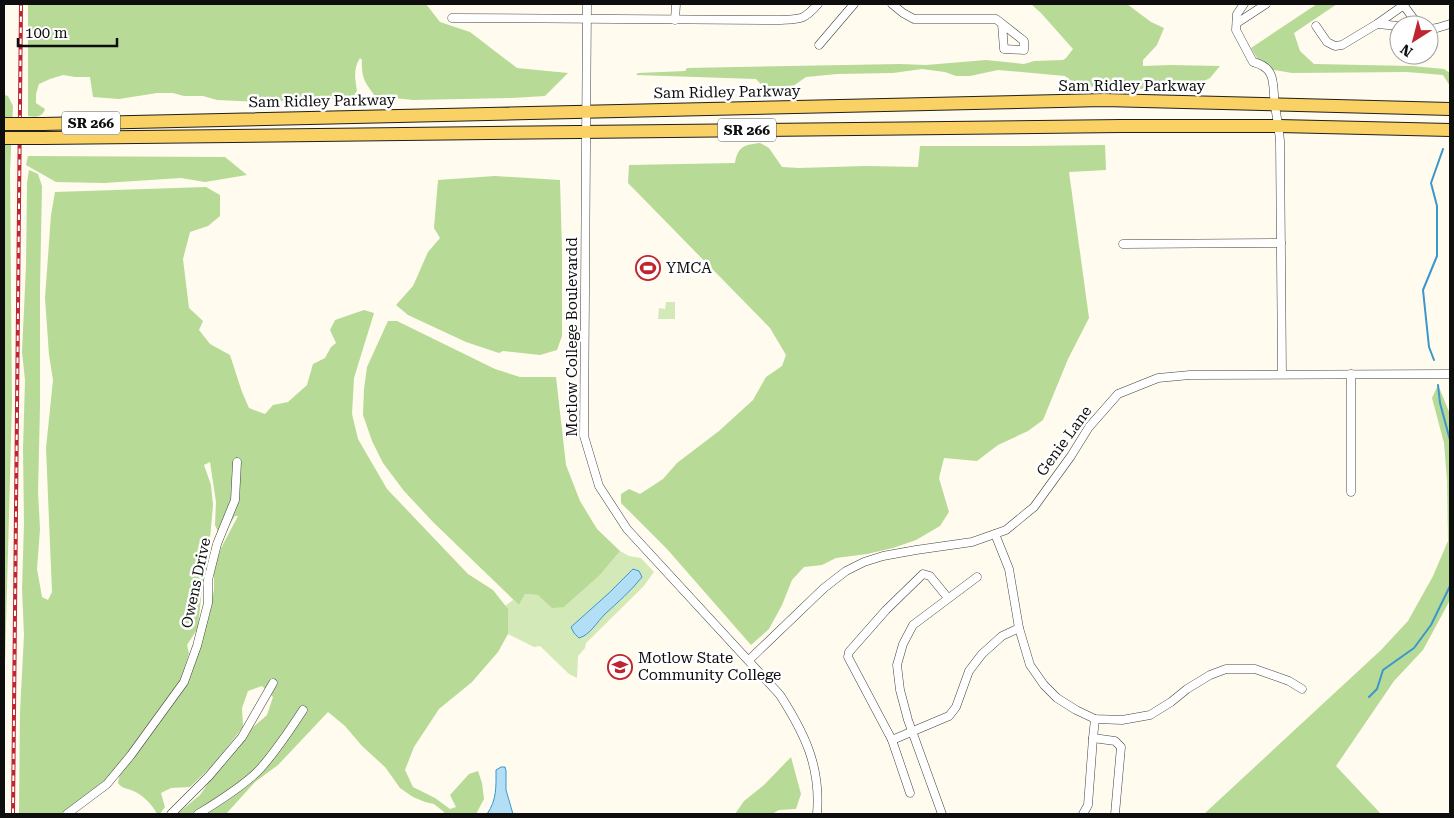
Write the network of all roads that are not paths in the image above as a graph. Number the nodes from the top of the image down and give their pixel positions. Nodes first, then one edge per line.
1 (588, 4) edge
2 (676, 4) edge
3 (818, 4) edge
4 (854, 4) edge
5 (892, 4) edge
6 (1244, 4) edge
7 (1266, 4) edge
8 (1390, 15) edge
9 (1411, 15) edge
10 (1389, 16) edge
11 (452, 18) dead end
12 (587, 20) junction
13 (675, 20) junction
14 (1237, 23) junction
15 (1002, 24) dead end
16 (1377, 24) junction
17 (1389, 25) edge
18 (1316, 26) dead end
19 (819, 45) dead end
20 (1275, 104) junction
21 (1450, 108) edge
22 (586, 111) junction
23 (4, 124) edge
24 (1279, 126) junction
25 (1450, 130) edge
26 (586, 131) junction
27 (4, 138) edge
28 (1281, 243) junction
29 (1123, 244) dead end
30 (1282, 374) junction
31 (1351, 374) junction
32 (1450, 374) edge
33 (237, 462) dead end
34 (1351, 492) dead end
35 (995, 534) junction
36 (977, 577) dead end
37 (948, 598) junction
38 (1018, 628) junction
39 (749, 660) junction
40 (273, 683) dead end
41 (1302, 689) dead end
42 (303, 710) dead end
43 (1095, 719) junction
44 (912, 731) junction
45 (1092, 738) junction
46 (892, 740) junction
47 (910, 793) dead end
48 (66, 814) edge
49 (171, 814) edge
50 (198, 814) edge
51 (817, 814) edge
52 (942, 814) edge
53 (1083, 814) edge
54 (1115, 814) edge

1 - 12 street, Motlow College Boulevardd
2 - 13 street
3 - 13 street
4 - 19 street
5 - 15 street
6 - 14 street
7 - 14 street
8 - 9 street
10 - 16 street
11 - 12 street
12 - 13 street
12 - 22 street, Motlow College Boulevardd
14 - 20 street
16 - 17 street
16 - 18 street
20 - 21 main road, Sam Ridley Parkway / SR 266
20 - 22 main road, Sam Ridley Parkway / SR 266
20 - 24 street
22 - 23 main road, Sam Ridley Parkway / SR 266, bridge
22 - 26 street, Motlow College Boulevardd
24 - 25 main road, SR 266
24 - 26 main road, SR 266
24 - 28 street
26 - 27 main road, SR 266, bridge
26 - 39 street, Motlow College Boulevardd
28 - 29 street
28 - 30 street
30 - 31 street, Genie Lane
30 - 35 street, Genie Lane
31 - 32 street, Genie Lane
31 - 34 street
33 - 48 street, Owens Drive
35 - 38 street
35 - 39 street, Genie Lane
36 - 37 street
37 - 44 street
37 - 46 street
38 - 43 street
38 - 44 street
39 - 51 street, Motlow College Boulevardd
40 - 49 street
41 - 43 street
42 - 50 street
43 - 45 street
44 - 46 street
44 - 52 street
45 - 53 street
45 - 54 street
46 - 47 street

